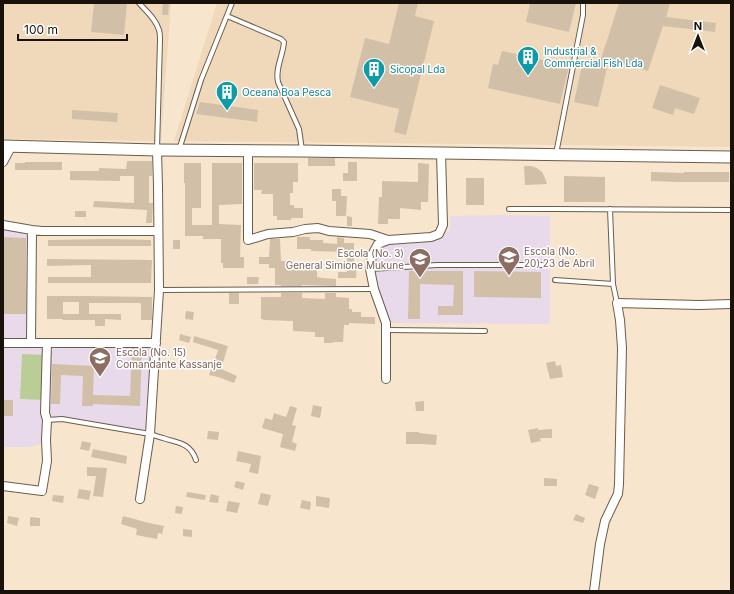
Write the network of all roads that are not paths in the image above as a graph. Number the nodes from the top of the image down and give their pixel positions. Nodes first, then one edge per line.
1 (139, 3) edge
2 (232, 3) edge
3 (584, 3) edge
4 (227, 16) junction
5 (7, 146) edge
6 (157, 150) junction
7 (179, 150) junction
8 (248, 150) junction
9 (302, 150) junction
10 (441, 153) junction
11 (556, 154) junction
12 (731, 157) edge
13 (3, 162) edge
14 (610, 209) junction
15 (509, 210) dead end
16 (731, 210) edge
17 (3, 225) edge
18 (32, 230) junction
19 (158, 231) junction
20 (388, 240) junction
21 (543, 265) dead end
22 (370, 269) junction
23 (555, 280) dead end
24 (613, 284) junction
25 (374, 289) junction
26 (159, 290) junction
27 (617, 303) junction
28 (731, 304) edge
29 (386, 330) junction
30 (485, 331) dead end
31 (3, 343) edge
32 (31, 343) junction
33 (47, 343) junction
34 (156, 343) junction
35 (386, 379) dead end
36 (47, 420) junction
37 (150, 434) junction
38 (196, 460) dead end
39 (3, 486) edge
40 (140, 499) dead end
41 (594, 591) edge

1 - 6 lane
2 - 4 lane
3 - 11 lane
4 - 7 lane
4 - 9 lane
5 - 6 street
5 - 13 street
6 - 7 street
6 - 19 street
7 - 8 street
8 - 9 street
8 - 20 street
9 - 10 street
10 - 11 street
10 - 20 street
11 - 12 street
14 - 15 lane
14 - 16 lane
14 - 24 lane
17 - 18 street
18 - 19 street
18 - 32 street
19 - 26 street
20 - 22 street
21 - 22 lane
22 - 25 street
23 - 24 lane
24 - 27 lane
25 - 26 lane
25 - 29 street
26 - 34 street
27 - 28 street
27 - 41 street
29 - 30 lane
29 - 35 street
31 - 32 street
32 - 33 street
33 - 34 street
33 - 36 street
34 - 37 street
36 - 37 lane
36 - 39 street
37 - 38 lane
37 - 40 street

